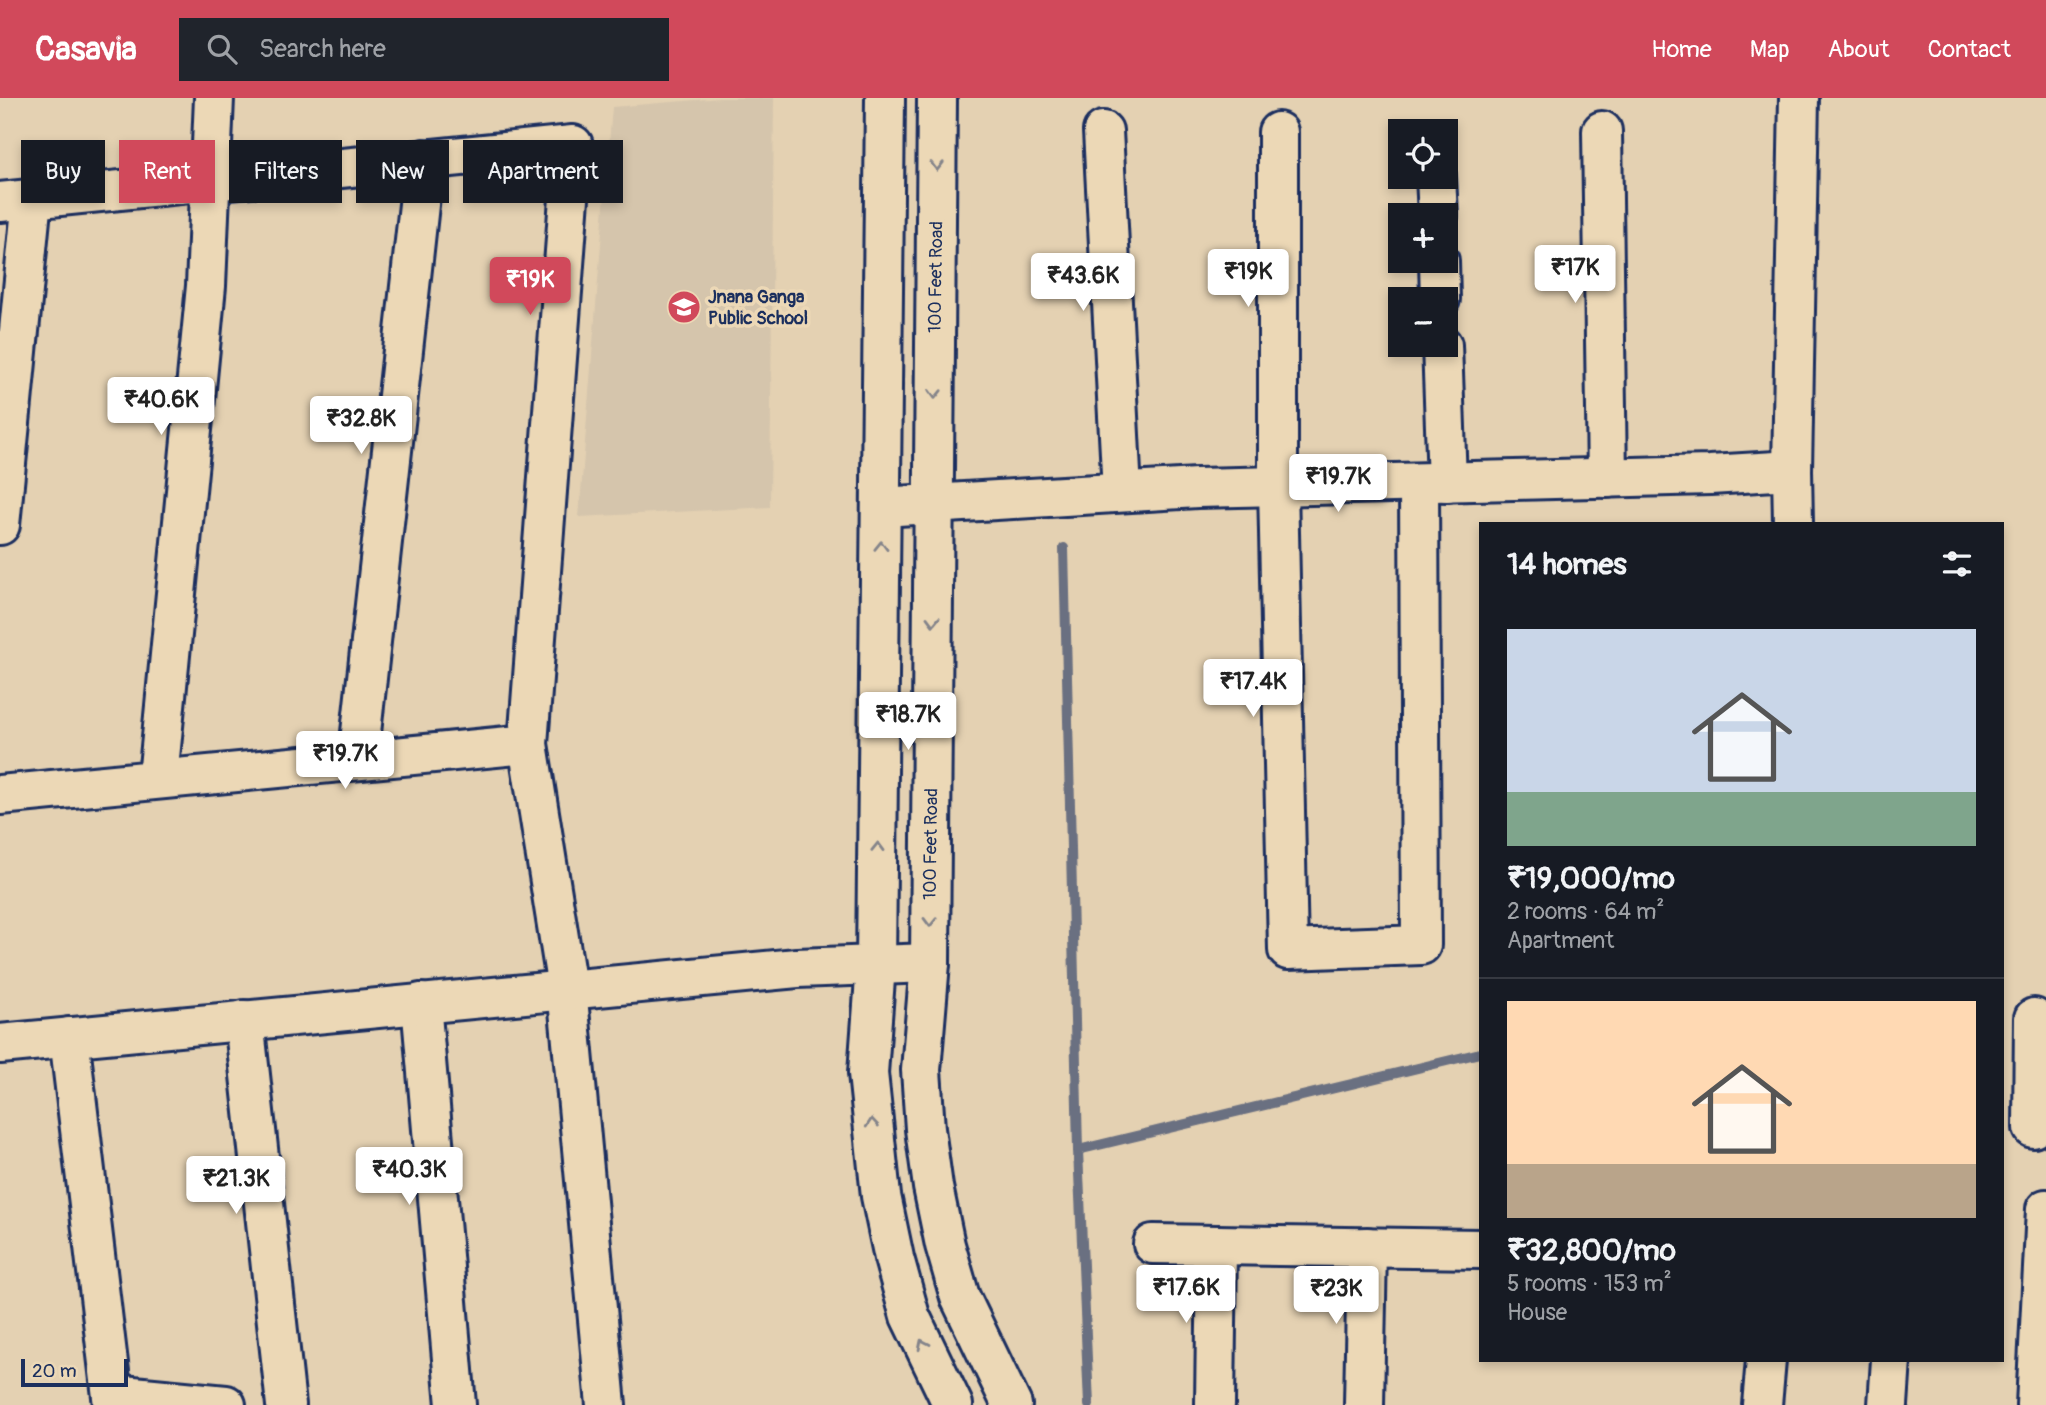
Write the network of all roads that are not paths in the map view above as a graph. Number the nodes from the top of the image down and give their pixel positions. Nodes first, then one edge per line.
1 (214, 98) edge
2 (885, 98) edge
3 (937, 98) edge
4 (1799, 98) edge
5 (1103, 131) dead end
6 (1602, 131) dead end
7 (1278, 132) dead end
8 (212, 140) edge
9 (449, 157) edge
10 (356, 166) edge
11 (215, 181) edge
12 (119, 190) edge
13 (16, 200) edge
14 (210, 203) edge
15 (419, 203) edge
16 (1441, 357) edge
17 (1792, 470) junction
18 (1607, 478) junction
19 (1433, 482) junction
20 (1278, 486) junction
21 (1122, 492) junction
22 (934, 504) junction
23 (881, 507) junction
24 (1793, 522) edge
25 (0, 525) edge
26 (528, 744) junction
27 (358, 760) junction
28 (158, 778) junction
29 (0, 795) edge
30 (930, 963) junction
31 (876, 965) junction
32 (567, 988) junction
33 (421, 1003) junction
34 (2034, 1018) dead end
35 (244, 1020) junction
36 (68, 1037) junction
37 (0, 1044) edge
38 (2027, 1128) edge
39 (2046, 1209) edge
40 (1153, 1244) dead end
41 (1217, 1245) junction
42 (1367, 1247) junction
43 (1479, 1249) edge
44 (1766, 1362) edge
45 (1891, 1362) edge
46 (113, 1400) edge
47 (226, 1405) edge
48 (286, 1405) edge
49 (456, 1405) edge
50 (606, 1405) edge
51 (953, 1405) edge
52 (1012, 1405) edge
53 (1215, 1405) edge
54 (1364, 1405) edge
55 (1762, 1405) edge
56 (1888, 1405) edge
57 (2036, 1405) edge

1 - 8 street
2 - 23 street
3 -> 22 street, 100 Feet Road
4 - 17 street
5 - 21 street
6 - 18 street
7 - 20 street
9 - 26 street
10 - 11 street
12 - 13 street
13 - 25 street
14 - 28 street
15 - 27 street
16 - 19 street
17 - 18 street
17 - 24 street
18 - 19 street
19 - 20 street
19 - 20 street
20 - 21 street
21 - 22 street
22 - 23 street
22 -> 30 street, 100 Feet Road
31 -> 23 street
26 - 27 street
26 - 32 street
27 - 28 street
28 - 29 street
30 - 31 street
30 - 52 street, 100 Feet Road
31 - 32 street
51 -> 31 street
32 - 33 street
32 - 50 street
33 - 35 street
33 - 49 street
34 - 38 street
35 - 36 street
35 - 48 street
36 - 37 street
36 - 46 street
39 - 57 street
40 - 41 street
41 - 42 street
41 - 53 street
42 - 43 street
42 - 54 street
44 - 55 street
45 - 56 street
46 - 47 street

